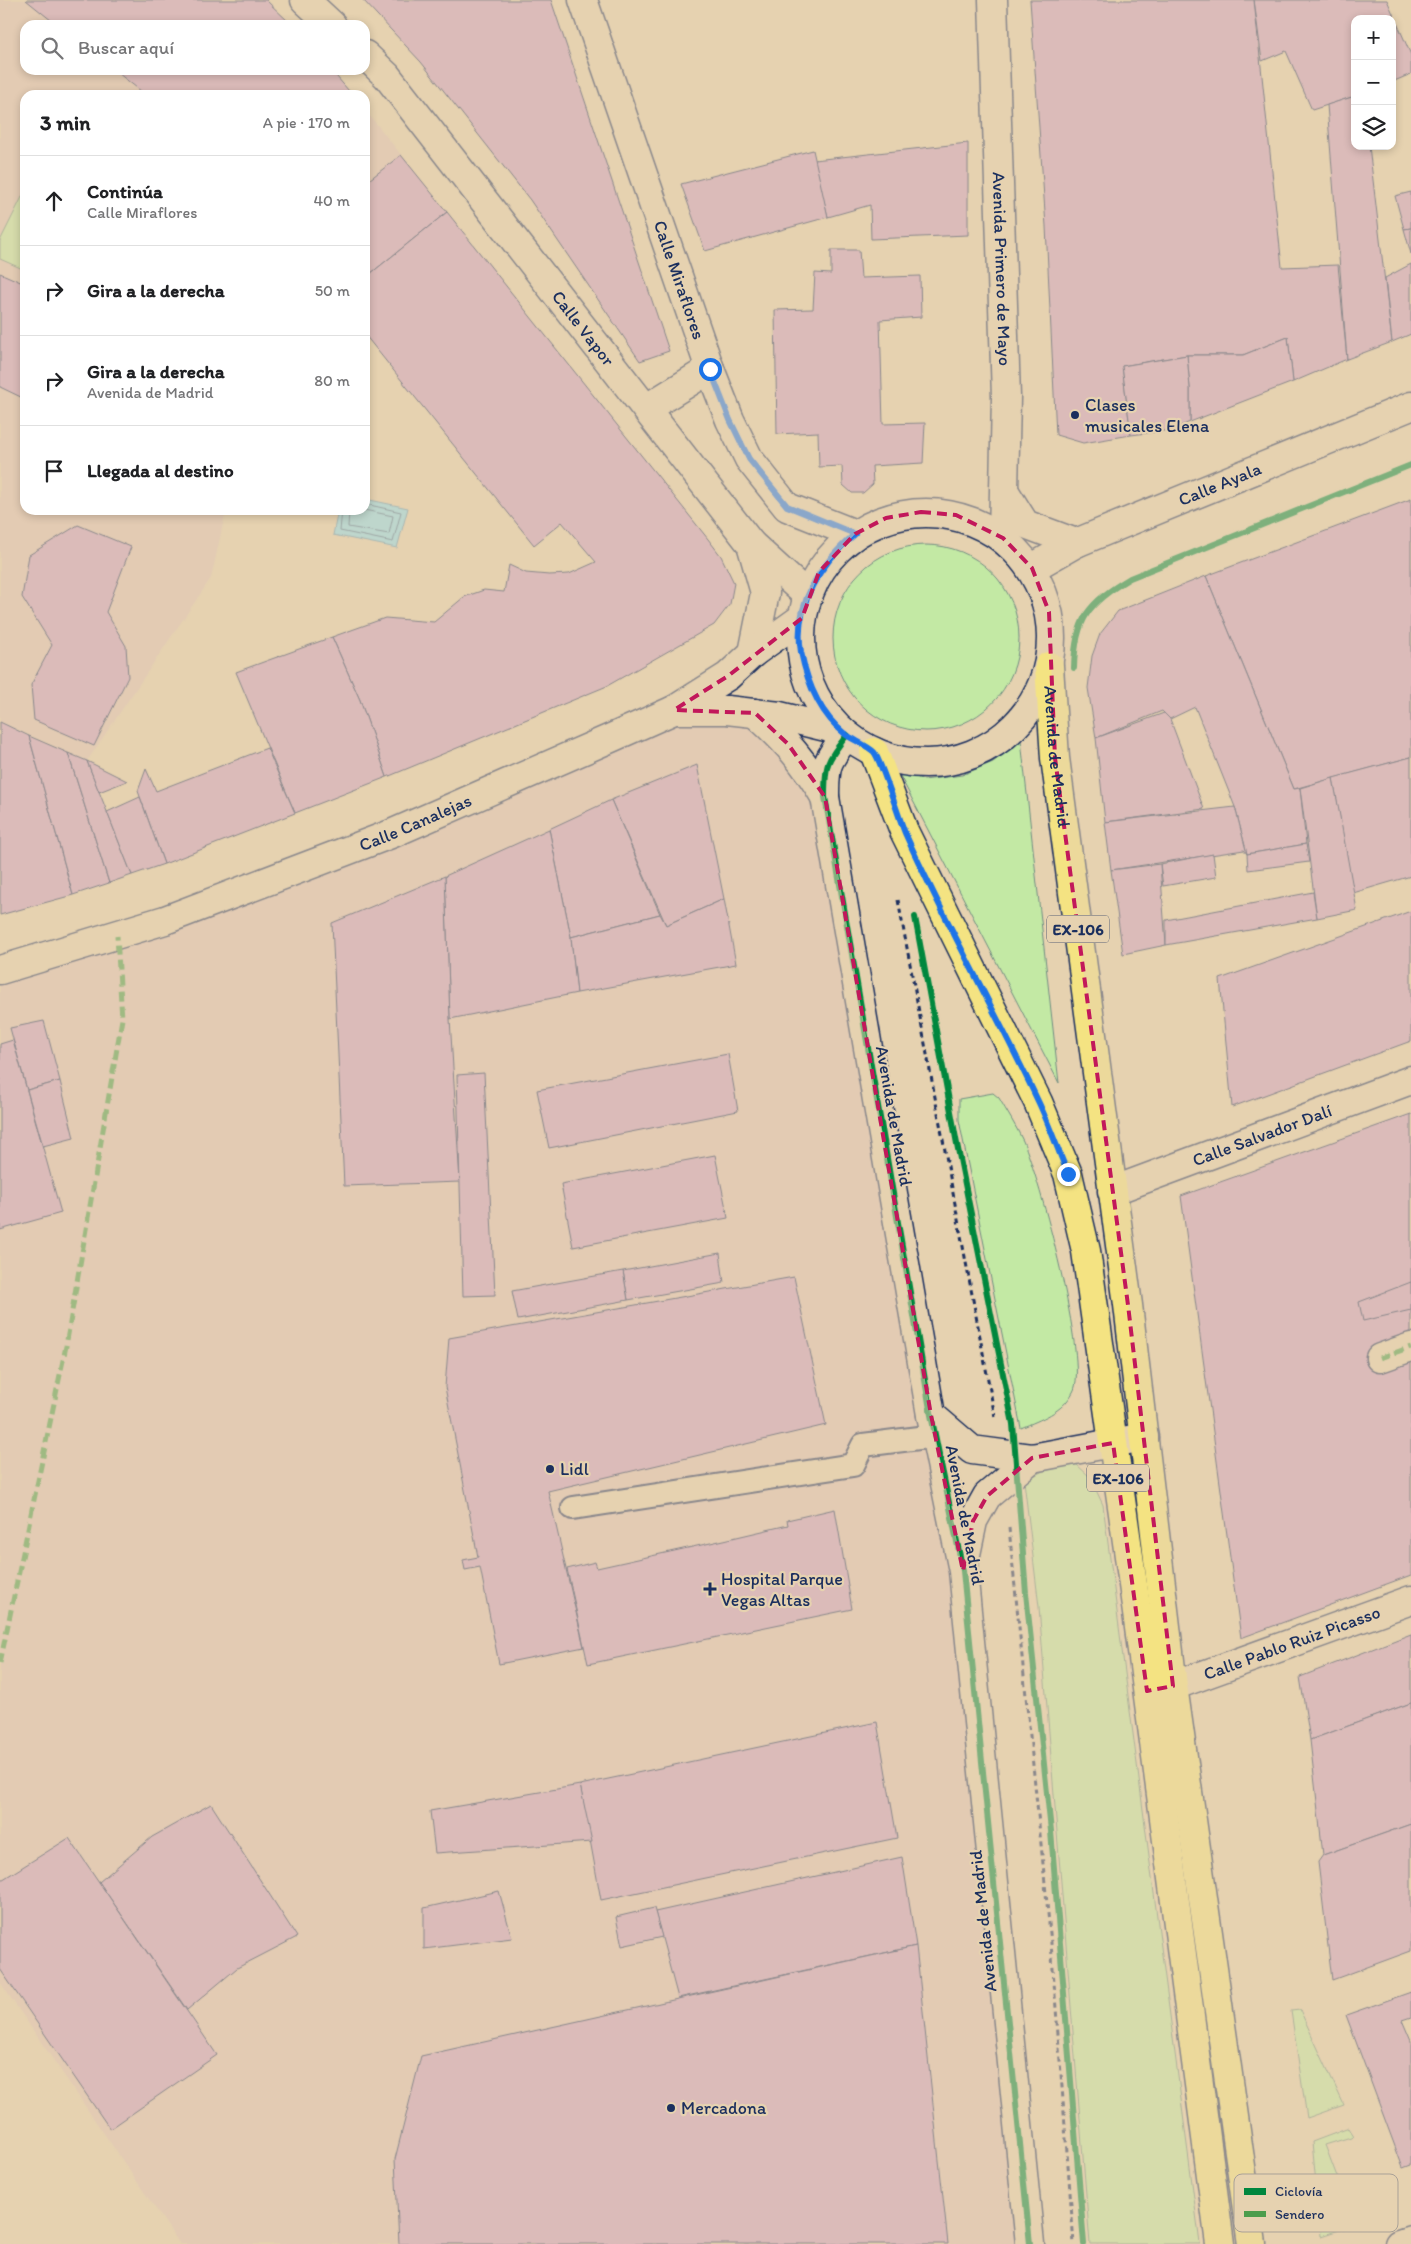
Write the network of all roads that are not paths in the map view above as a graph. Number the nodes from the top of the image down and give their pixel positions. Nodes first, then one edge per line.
1 (305, 0) edge
2 (583, 0) edge
3 (993, 0) edge
4 (327, 20) edge
5 (370, 60) edge
6 (710, 369) junction
7 (1411, 406) edge
8 (647, 408) junction
9 (1005, 492) junction
10 (855, 534) junction
11 (1003, 538) junction
12 (1076, 543) junction
13 (751, 544) junction
14 (1032, 568) junction
15 (805, 607) junction
16 (753, 654) junction
17 (1049, 666) junction
18 (674, 710) junction
19 (755, 713) junction
20 (844, 733) junction
21 (874, 752) junction
22 (825, 797) junction
23 (0, 970) edge
24 (1411, 1080) edge
25 (1112, 1191) junction
26 (1411, 1347) edge
27 (1380, 1358) dead end
28 (933, 1426) junction
29 (1144, 1438) junction
30 (1113, 1443) junction
31 (1032, 1458) junction
32 (573, 1508) dead end
33 (963, 1571) junction
34 (1411, 1600) edge
35 (1160, 1688) junction
36 (1240, 2174) edge
37 (1030, 2244) edge
38 (1220, 2244) edge

1 - 4 street
2 - 6 street, Calle Miraflores
3 - 9 street, Avenida Primero de Mayo
5 - 8 street, Calle Vapor
6 - 8 street
6 - 10 street, Calle Miraflores
7 - 12 street, Calle Ayala
8 - 13 street, Calle Vapor
9 - 11 street, Avenida Primero de Mayo
9 - 12 street
10 - 11 street
10 - 15 street
11 - 14 street
12 - 14 street, Calle Ayala
13 - 15 street, Calle Vapor
13 - 16 street
14 - 17 street
15 - 16 street, Calle Canalejas
15 - 20 street
16 - 18 street, Calle Canalejas
17 - 21 street
17 - 25 main road, Avenida de Madrid / EX-106
18 - 19 street
18 - 23 street, Calle Canalejas
19 - 20 street
19 - 22 street
20 - 21 street
20 - 22 street
21 - 30 main road, Avenida de Madrid / EX-106
22 - 28 street, Avenida de Madrid
24 - 25 street, Calle Salvador Dalí
25 - 29 main road, Avenida de Madrid / EX-106
26 - 27 street
28 - 31 street
28 - 32 lane
28 - 33 street, Avenida de Madrid
29 - 30 street
29 - 35 main road, Avenida de Madrid / EX-106
30 - 31 street
30 - 35 main road, Avenida de Madrid / EX-106
31 - 33 street
33 - 37 street, Avenida de Madrid
34 - 35 street, Calle Pablo Ruiz Picasso
35 - 36 main road, Avenida de Madrid / EX-106
35 - 38 main road, Avenida de Madrid / EX-106

